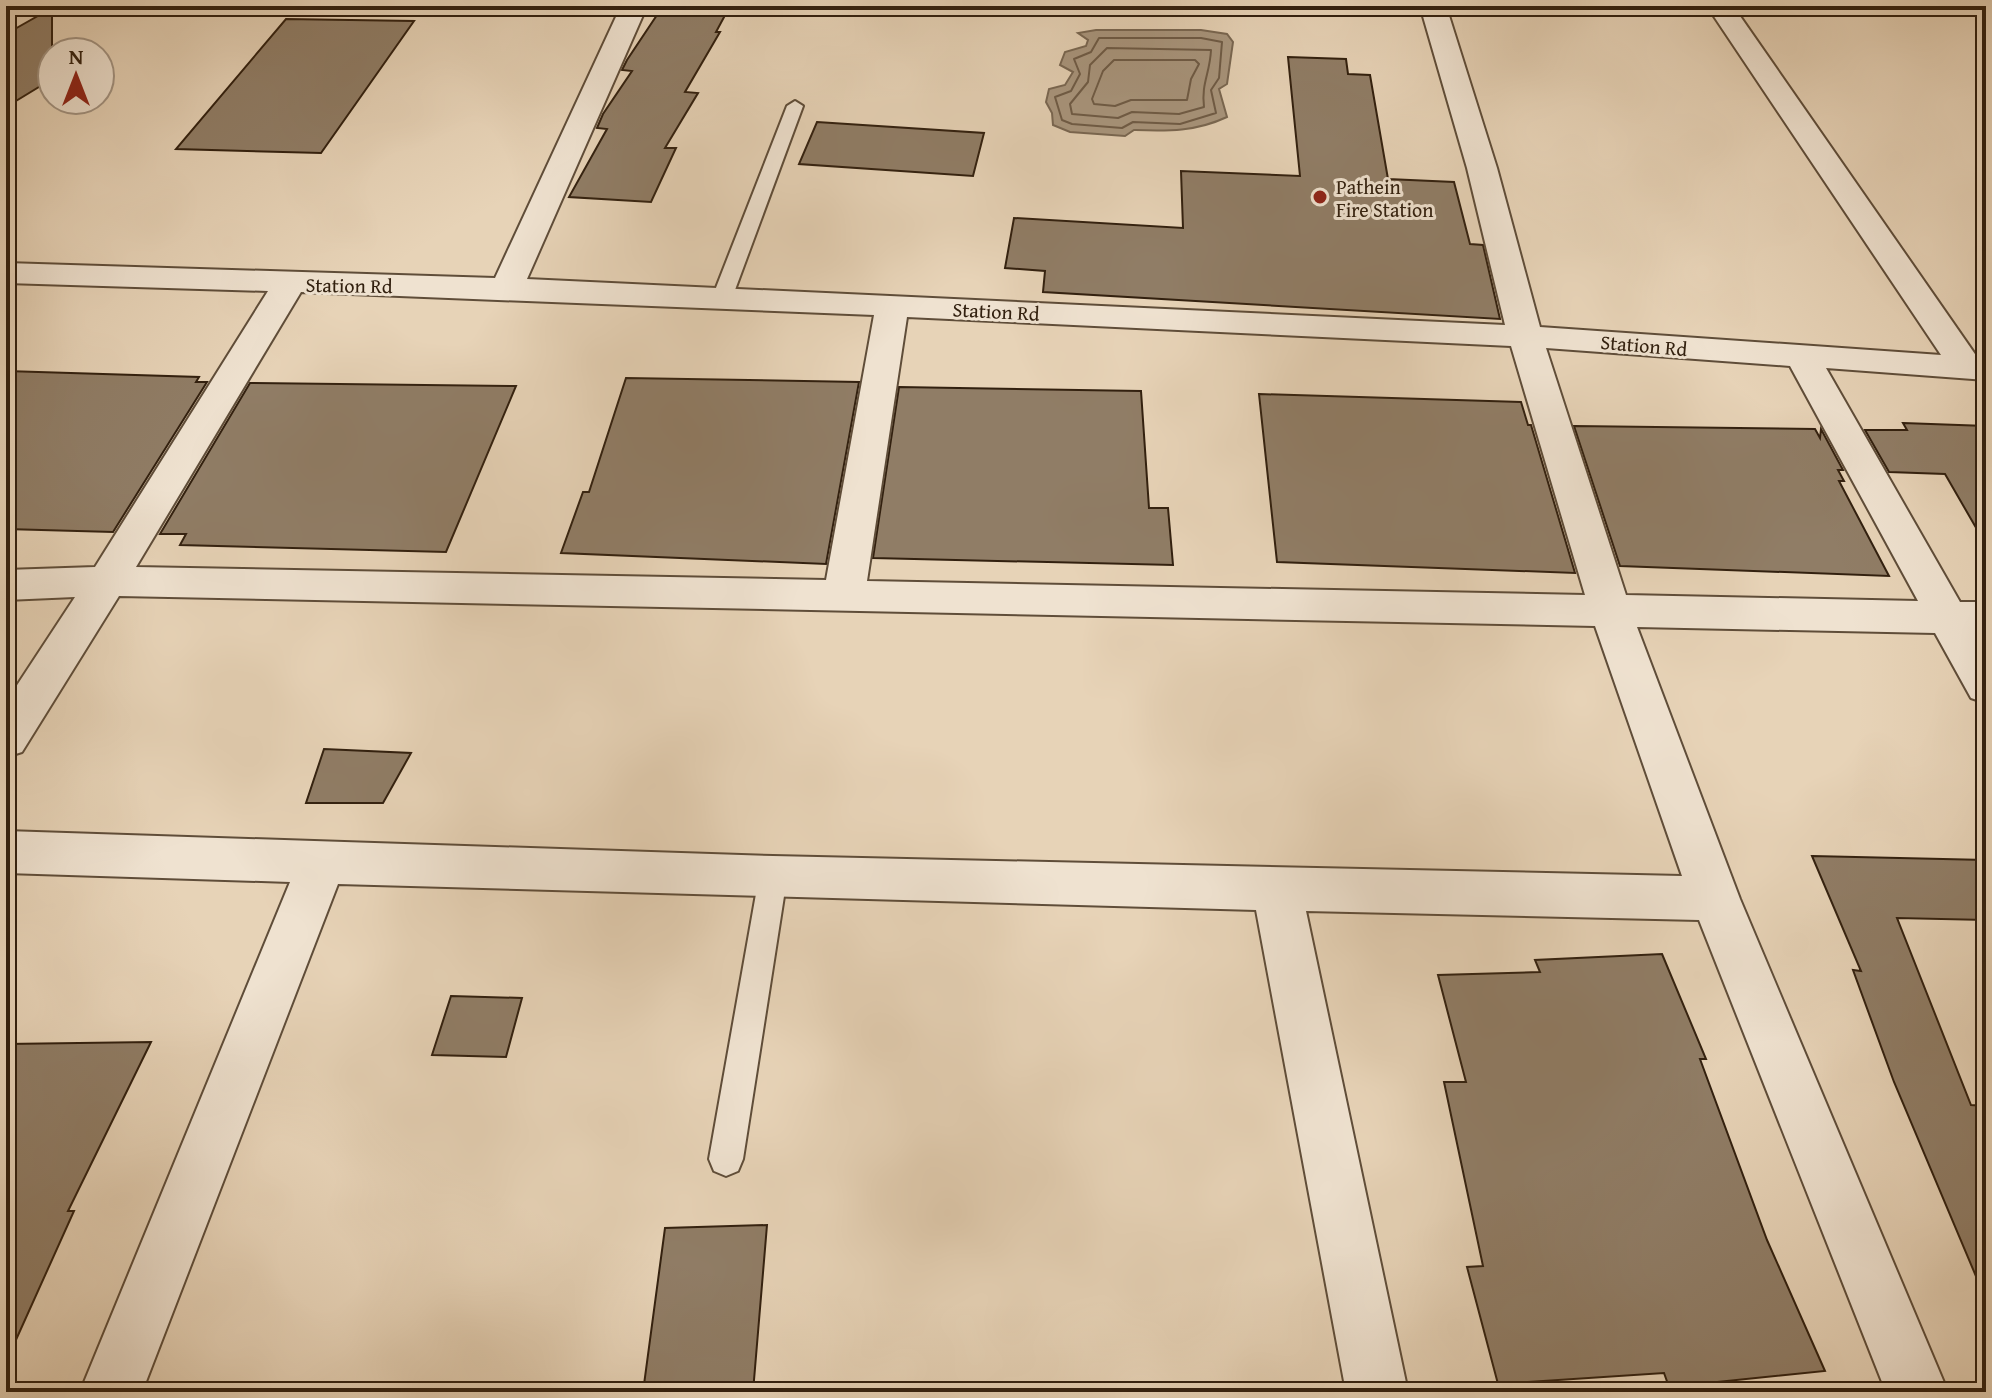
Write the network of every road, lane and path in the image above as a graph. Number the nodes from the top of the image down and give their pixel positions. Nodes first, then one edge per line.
1 (634, 6) edge
2 (1433, 6) edge
3 (1720, 6) edge
4 (795, 106) dead end
5 (6, 273) edge
6 (289, 284) junction
7 (507, 288) junction
8 (722, 298) junction
9 (892, 306) junction
10 (1525, 336) junction
11 (1803, 358) junction
12 (1977, 368) edge
13 (107, 581) junction
14 (6, 585) edge
15 (844, 596) junction
16 (1610, 610) junction
17 (1966, 618) edge
18 (1986, 686) edge
19 (6, 739) edge
20 (6, 852) edge
21 (323, 860) junction
22 (773, 877) junction
23 (1277, 891) junction
24 (1715, 899) junction
25 (726, 1159) dead end
26 (111, 1392) edge
27 (1377, 1392) edge
28 (1917, 1392) edge

1 - 7 street
2 - 10 street
3 - 12 street
4 - 8 lane
5 - 6 street, Station Rd
6 - 7 street, Station Rd
6 - 13 street
7 - 8 street, Station Rd
8 - 9 street, Station Rd
9 - 10 street, Station Rd
9 - 15 street
10 - 11 street, Station Rd
10 - 16 street
11 - 12 street, Station Rd
11 - 17 street
13 - 14 street
13 - 15 street
13 - 19 street
15 - 16 street
16 - 17 street
16 - 24 street
17 - 18 street
20 - 21 street
21 - 22 street
21 - 26 street
22 - 23 street
22 - 25 lane
23 - 24 street
23 - 27 street
24 - 28 street

